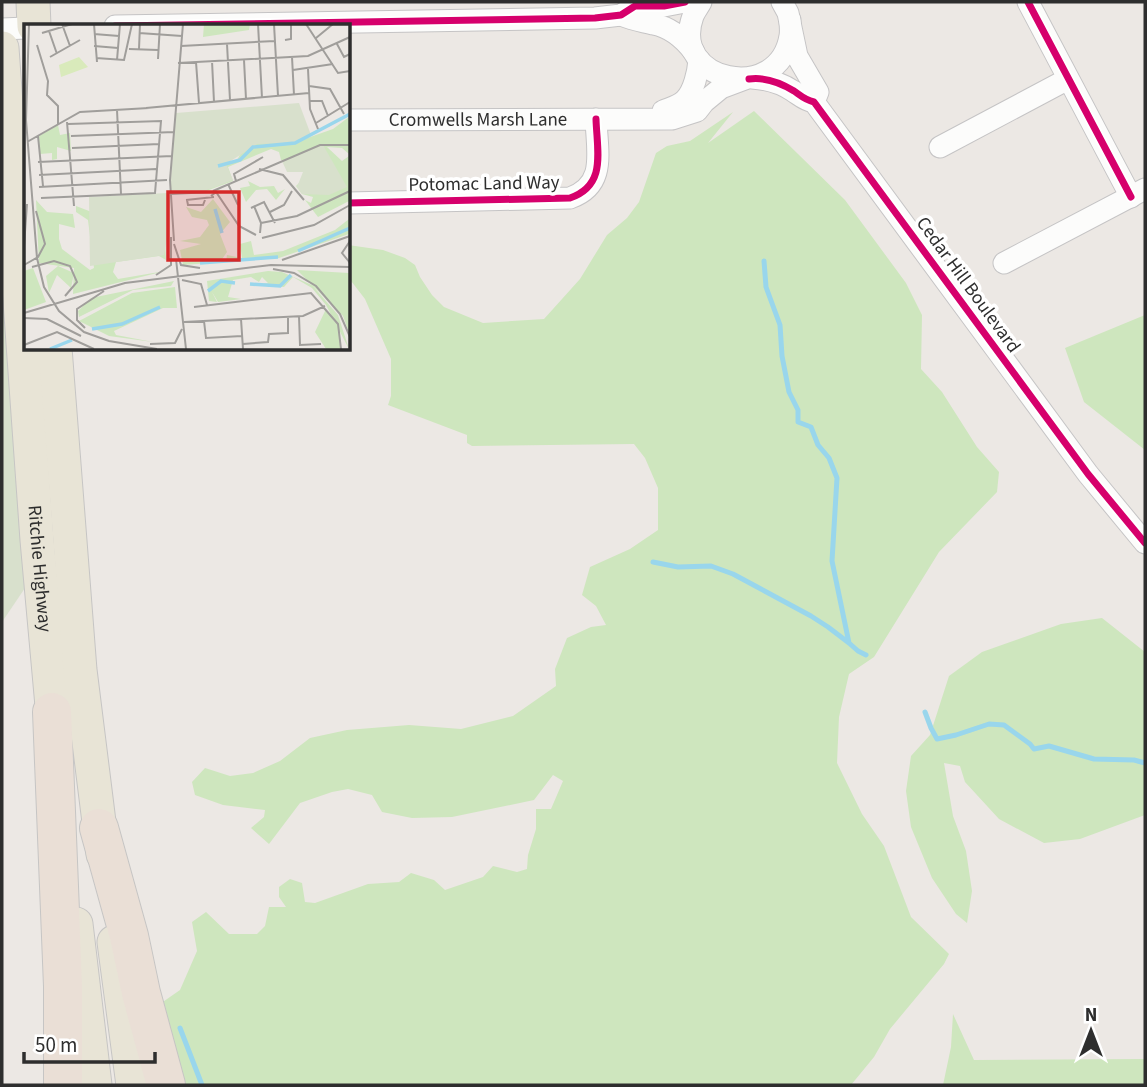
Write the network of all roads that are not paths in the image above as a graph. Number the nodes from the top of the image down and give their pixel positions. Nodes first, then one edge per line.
1 (33, 2) edge
2 (685, 2) edge
3 (701, 2) edge
4 (1028, 2) edge
5 (787, 9) edge
6 (621, 15) junction
7 (34, 24) edge
8 (248, 24) edge
9 (24, 28) edge
10 (2, 29) edge
11 (2, 48) edge
12 (697, 56) junction
13 (749, 78) junction
14 (1068, 79) junction
15 (814, 102) junction
16 (596, 119) junction
17 (647, 119) junction
18 (350, 120) edge
19 (940, 147) dead end
20 (1138, 193) edge
21 (350, 203) edge
22 (1004, 263) dead end
23 (55, 350) edge
24 (1145, 543) edge
25 (52, 712) junction
26 (99, 828) junction
27 (63, 1085) edge
28 (95, 1085) edge
29 (133, 1085) edge
30 (166, 1085) edge

1 - 7 main road
2 - 6 street, Cedar Hill Boulevard
3 - 12 street
4 - 14 street
5 - 13 street, Cedar Hill Boulevard
5 - 15 street, Cedar Hill Boulevard
6 - 8 street, Cedar Hill Boulevard
6 - 12 street, Cedar Hill Boulevard
9 - 10 street
11 - 25 main road, Ritchie Highway
12 - 13 street, Cedar Hill Boulevard
12 - 17 street, Cromwells Marsh Lane
13 - 15 street, Cedar Hill Boulevard
13 - 17 street, Cromwells Marsh Lane
14 - 19 street
14 - 20 street
15 - 24 street, Cedar Hill Boulevard
16 - 17 street, Cromwells Marsh Lane
16 - 18 street, Cromwells Marsh Lane
16 - 21 street, Potomac Land Way
20 - 22 street
23 - 26 main road, Ritchie Highway
25 - 27 highway
25 - 28 main road, Ritchie Highway
26 - 29 main road, Ritchie Highway
26 - 30 highway

